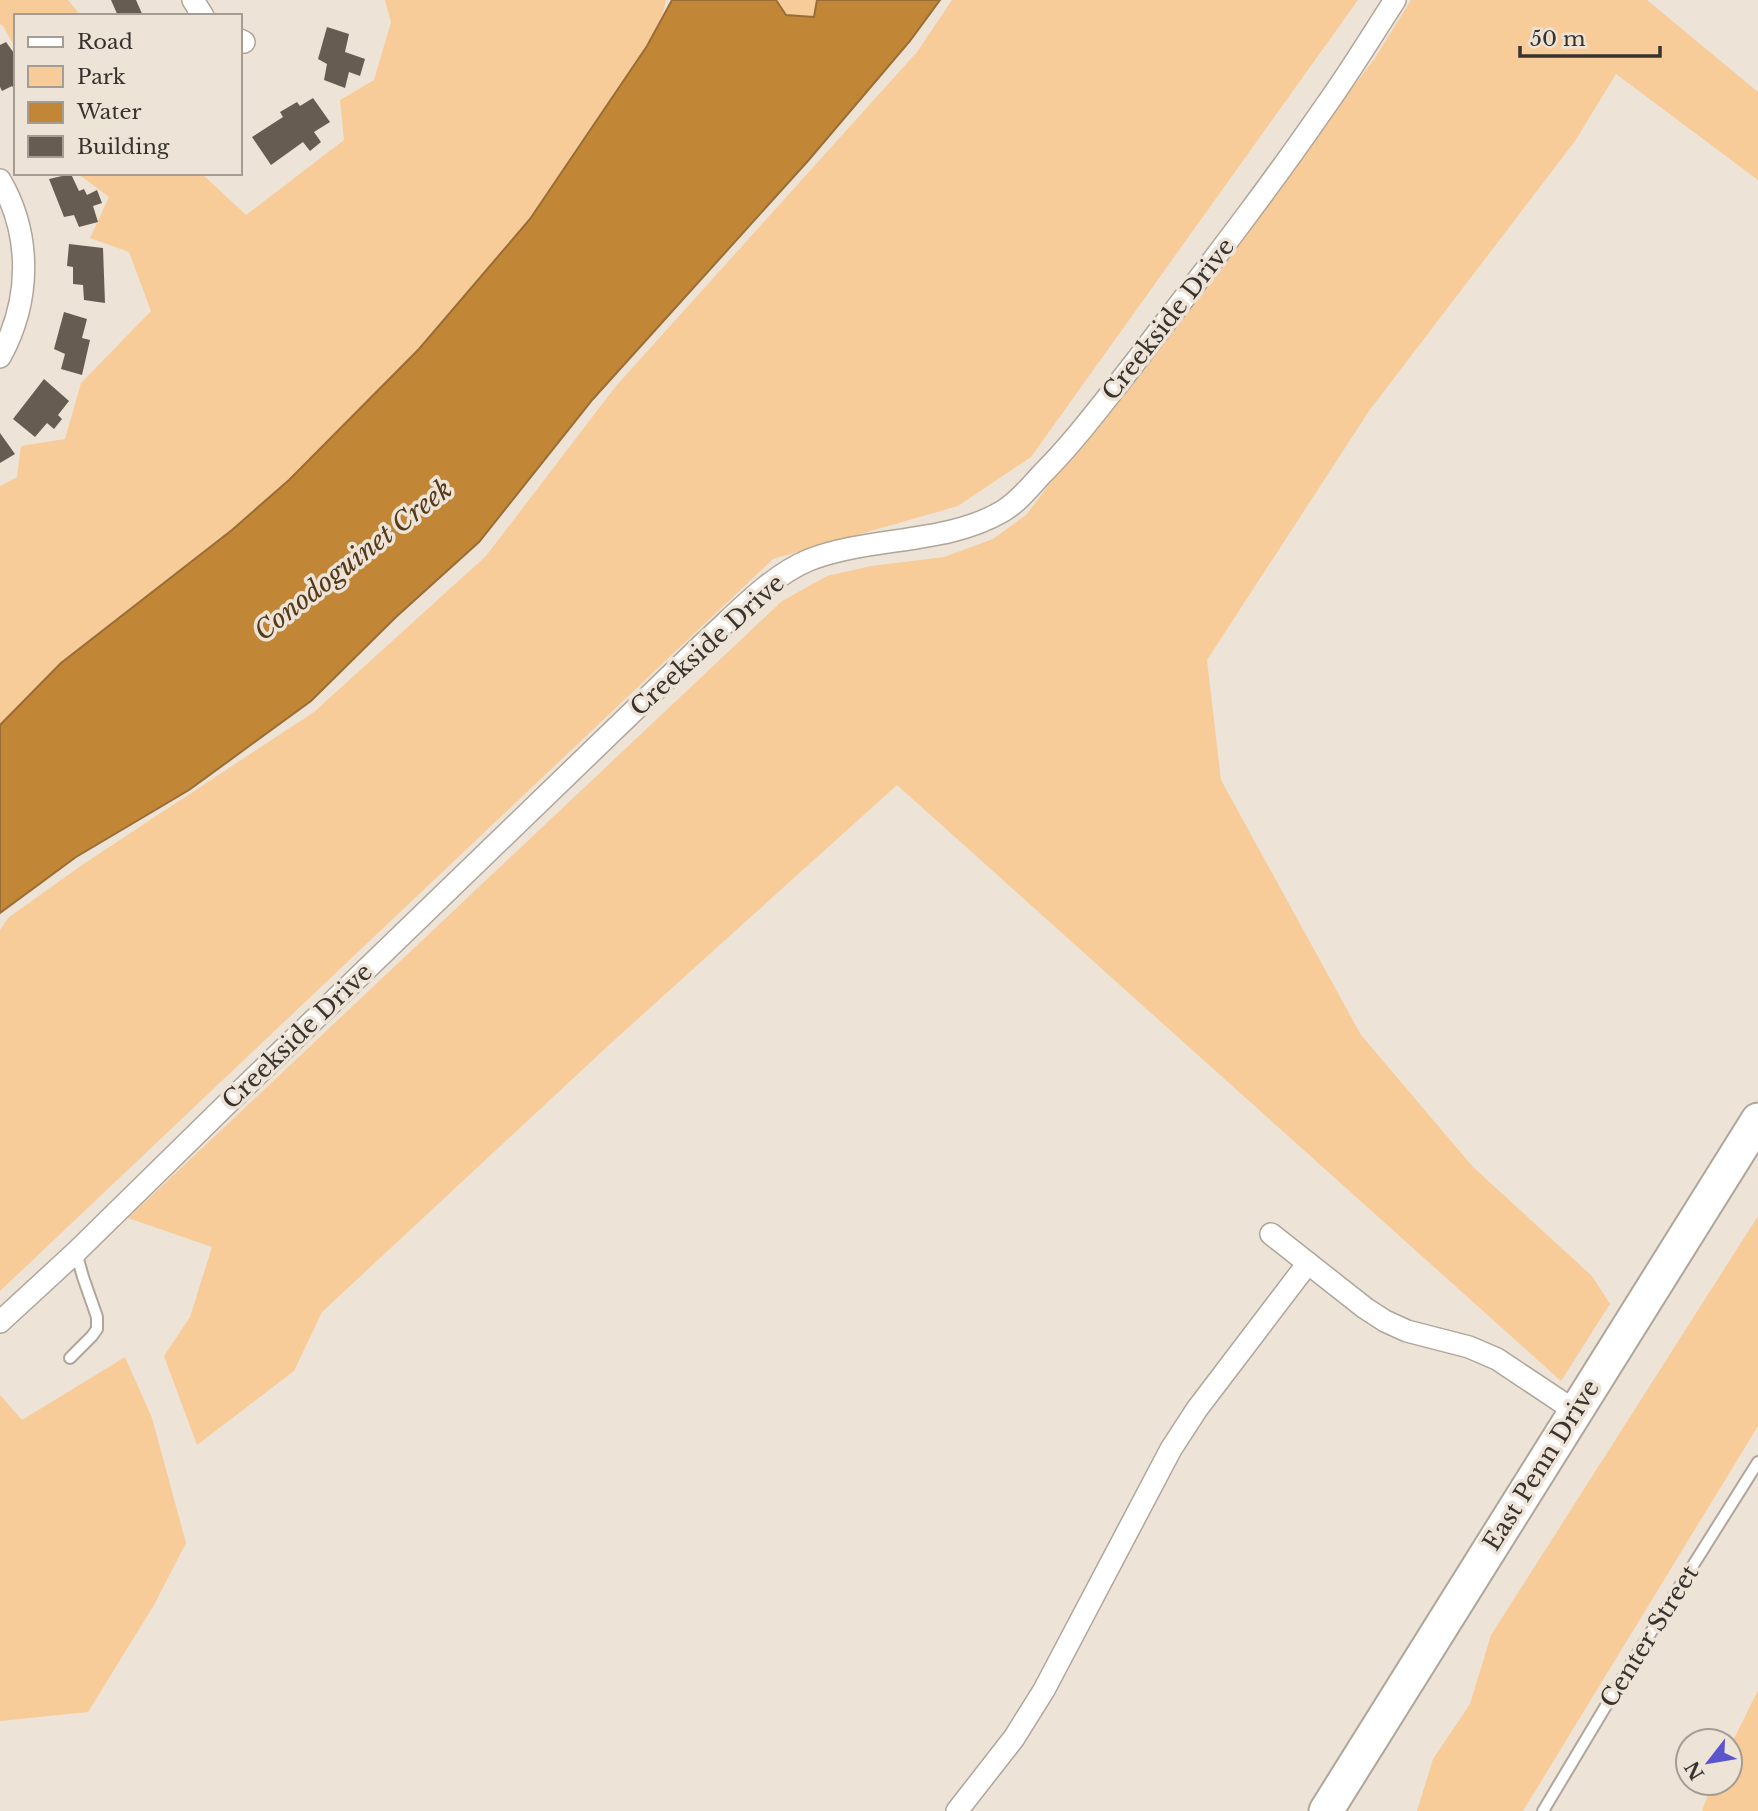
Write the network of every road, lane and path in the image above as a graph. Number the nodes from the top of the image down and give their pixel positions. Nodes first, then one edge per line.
1 (1395, 0) edge
2 (0, 180) edge
3 (0, 357) edge
4 (1758, 1120) edge
5 (1271, 1234) dead end
6 (76, 1252) junction
7 (1308, 1263) junction
8 (0, 1322) edge
9 (70, 1358) dead end
10 (1575, 1411) junction
11 (1758, 1462) edge
12 (957, 1811) edge
13 (1326, 1811) edge
14 (1543, 1811) edge

1 - 6 street, Creekside Drive
2 - 3 street
4 - 10 main road, East Penn Drive
5 - 7 street
6 - 8 street, Creekside Drive
6 - 9 lane
7 - 10 street
7 - 12 street
10 - 13 main road, East Penn Drive
11 - 14 lane, Center Street

